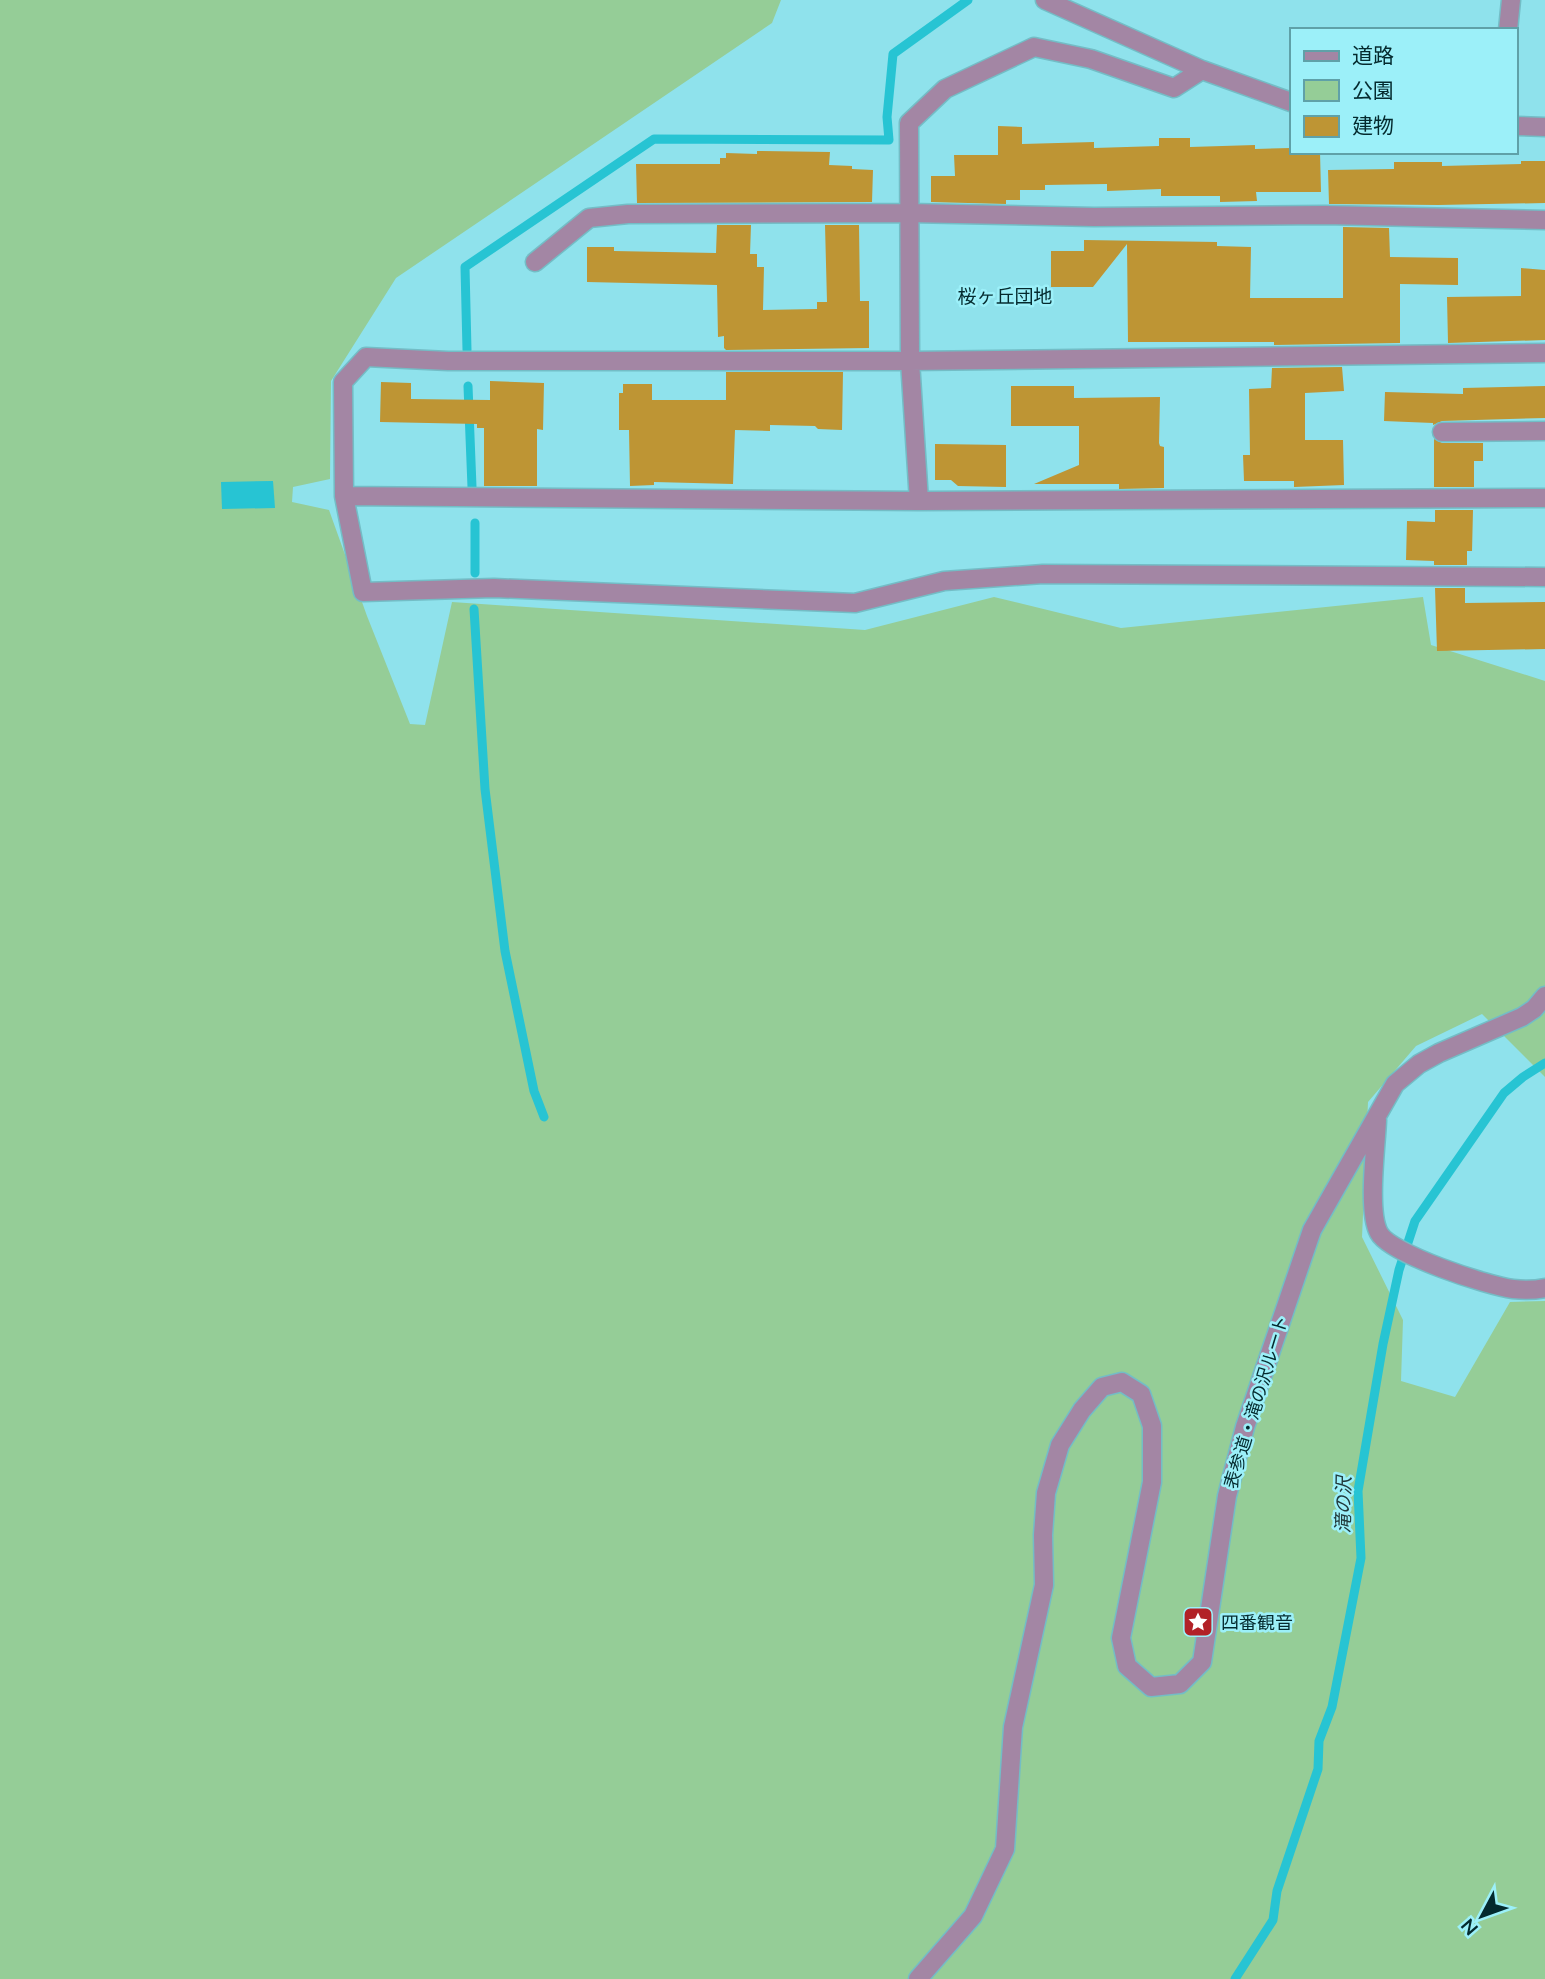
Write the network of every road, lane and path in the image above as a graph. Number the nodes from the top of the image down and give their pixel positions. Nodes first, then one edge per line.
1 (1045, 0) edge
2 (1511, 0) edge
3 (1508, 28) edge
4 (1202, 70) junction
5 (1290, 102) edge
6 (1517, 126) edge
7 (1545, 127) edge
8 (909, 213) junction
9 (1545, 220) edge
10 (535, 262) dead end
11 (1545, 353) edge
12 (910, 361) junction
13 (1545, 431) edge
14 (1442, 432) dead end
15 (344, 496) junction
16 (1545, 498) edge
17 (919, 501) junction
18 (1545, 577) edge
19 (1545, 996) edge
20 (1377, 1117) junction
21 (1545, 1288) edge
22 (918, 1979) edge

1 - 4 street
2 - 3 street
4 - 5 street
4 - 8 street
6 - 7 street
8 - 9 street
8 - 10 street
8 - 12 street
11 - 12 street
12 - 15 street
12 - 17 street
13 - 14 street
15 - 17 street
15 - 18 street
16 - 17 street
19 - 20 street, 表参道・滝の沢ルート
20 - 21 street
20 - 22 street, 表参道・滝の沢ルート

